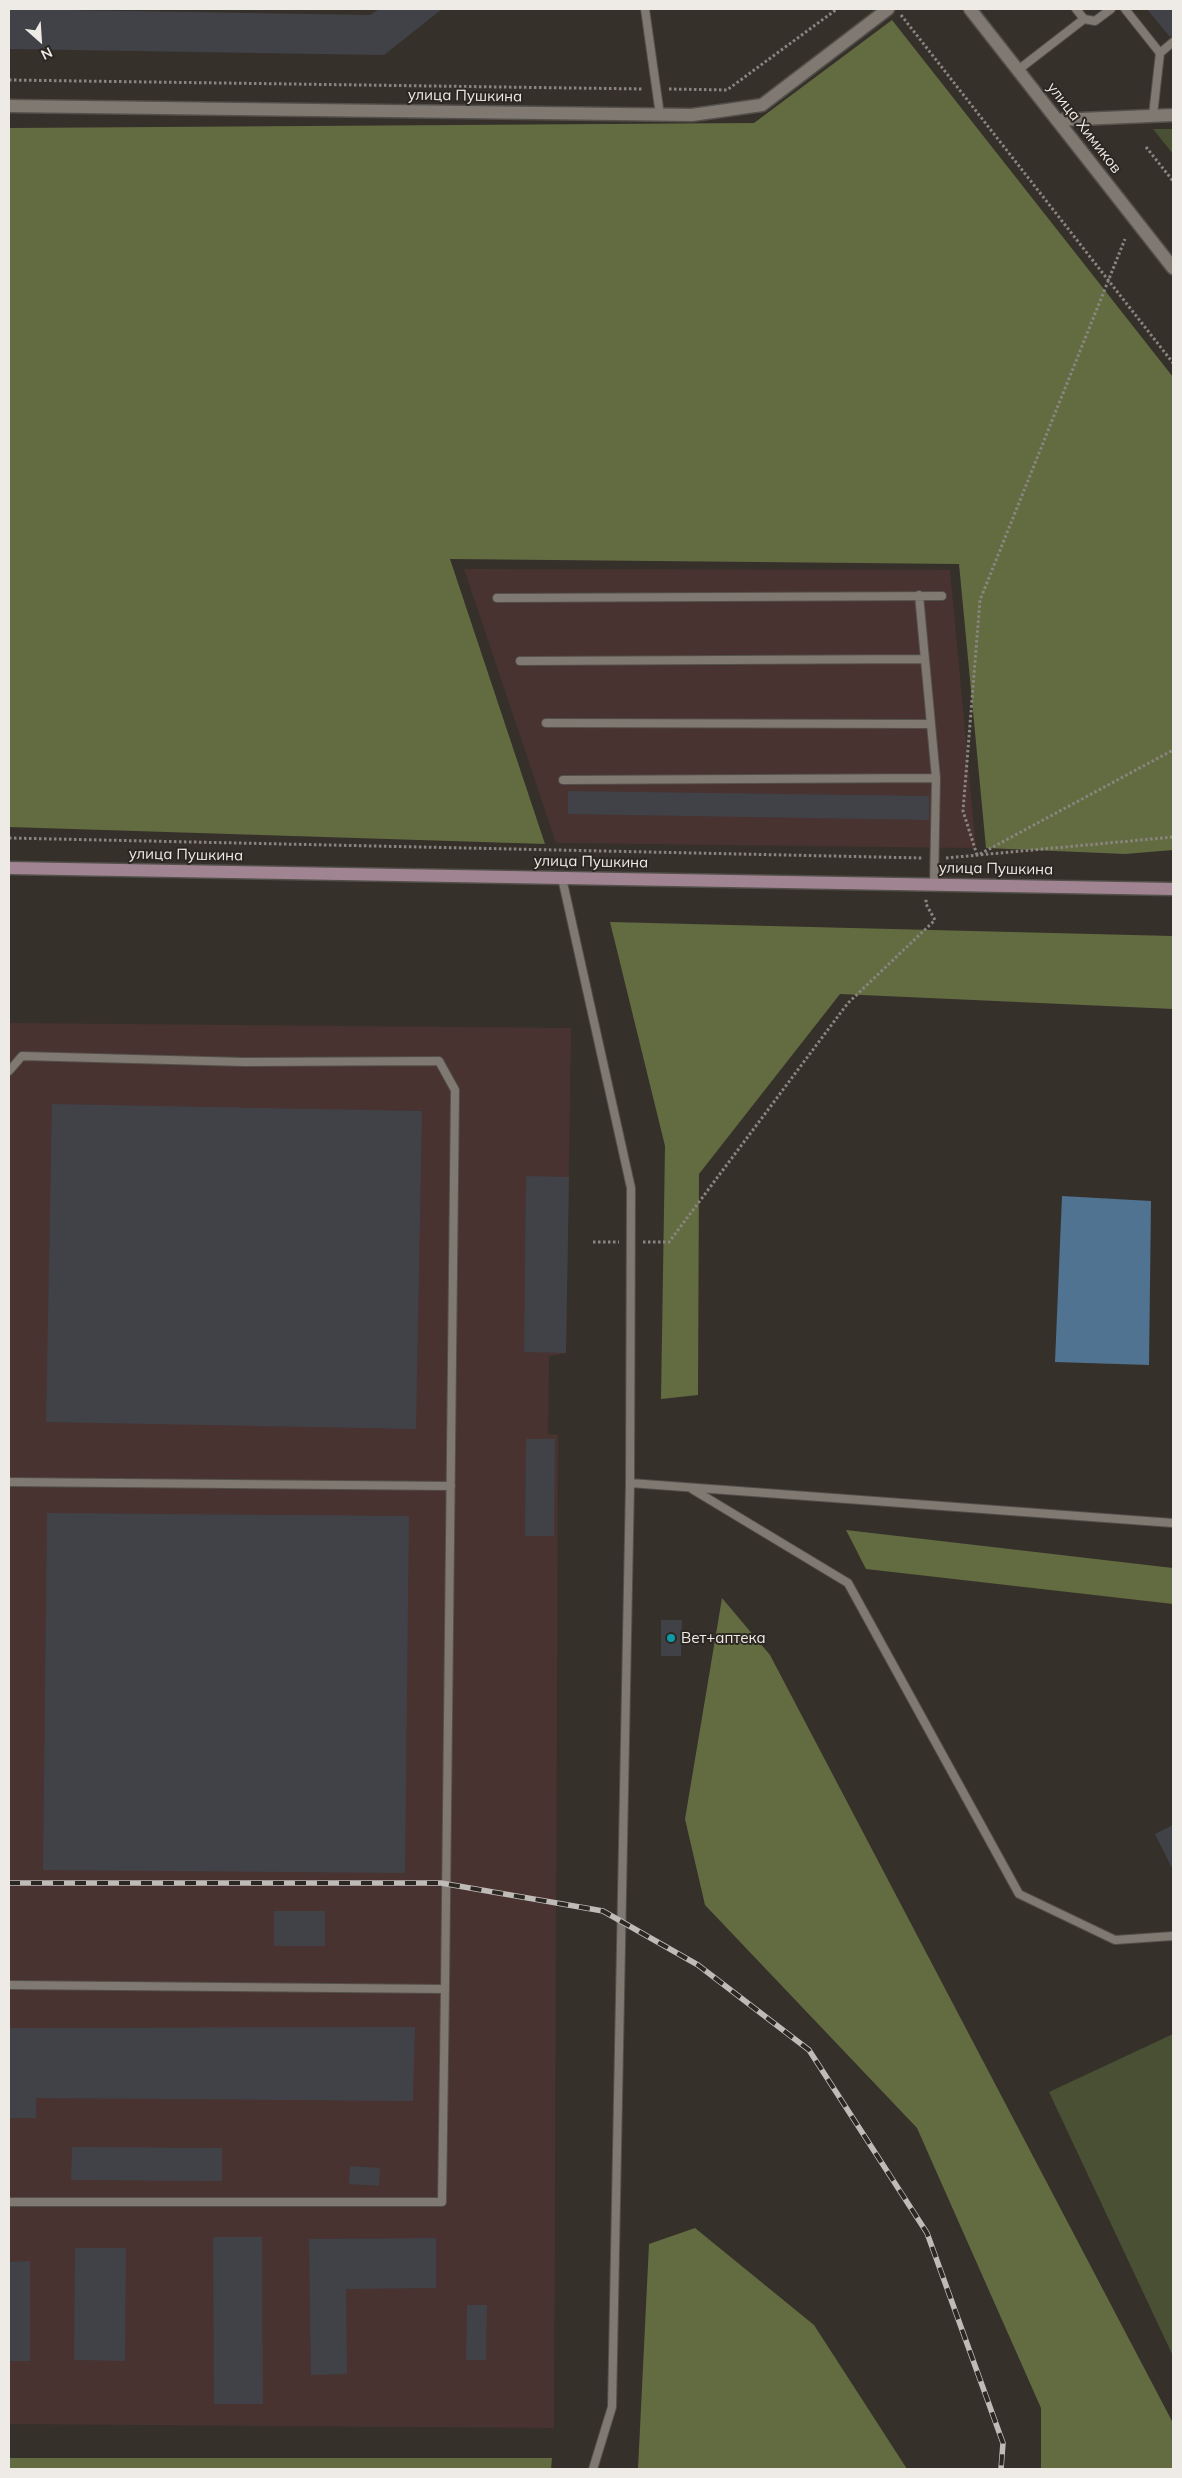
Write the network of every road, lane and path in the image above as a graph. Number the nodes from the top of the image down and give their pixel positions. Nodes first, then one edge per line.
1 (645, 9) edge
2 (837, 9) edge
3 (888, 9) edge
4 (896, 9) edge
5 (970, 9) edge
6 (1076, 9) edge
7 (1111, 9) edge
8 (1124, 9) edge
9 (1084, 19) junction
10 (1173, 42) edge
11 (1160, 53) junction
12 (1018, 70) junction
13 (9, 80) edge
14 (657, 89) junction
15 (9, 106) edge
16 (660, 114) junction
17 (1153, 115) junction
18 (1173, 116) edge
19 (1057, 120) junction
20 (1146, 147) dead end
21 (1173, 181) edge
22 (1125, 239) dead end
23 (1173, 268) edge
24 (1109, 280) junction
25 (1173, 363) edge
26 (919, 596) junction
27 (942, 596) dead end
28 (497, 598) dead end
29 (924, 659) junction
30 (520, 661) dead end
31 (546, 723) dead end
32 (930, 724) junction
33 (1173, 750) edge
34 (936, 778) junction
35 (563, 780) dead end
36 (1173, 837) edge
37 (9, 838) edge
38 (977, 855) junction
39 (935, 858) junction
40 (9, 868) edge
41 (562, 878) junction
42 (930, 884) junction
43 (1173, 889) edge
44 (9, 1071) edge
45 (592, 1242) dead end
46 (631, 1242) junction
47 (9, 1482) edge
48 (630, 1483) junction
49 (451, 1486) junction
50 (692, 1489) junction
51 (1173, 1523) edge
52 (1173, 1936) edge
53 (9, 1985) edge
54 (445, 1989) junction
55 (9, 2202) edge
56 (593, 2469) edge

1 - 14 lane
2 - 14 path
3 - 16 street, улица Пушкина
4 - 24 path
5 - 12 street, улица Химиков
6 - 9 lane
7 - 9 lane
8 - 11 lane
9 - 12 lane
10 - 11 lane
11 - 17 lane
12 - 19 street, улица Химиков
13 - 14 path
14 - 16 lane
15 - 16 street, улица Пушкина
17 - 18 street
17 - 19 street
19 - 23 street, улица Химиков
20 - 21 path
22 - 24 path
24 - 25 path
24 - 38 path
26 - 27 lane
26 - 28 lane
26 - 29 lane
29 - 30 lane
29 - 32 lane
31 - 32 lane
32 - 34 lane
33 - 38 path
34 - 35 lane
34 - 39 lane
36 - 38 path
37 - 39 path
38 - 39 path
39 - 42 lane
40 - 41 main road, улица Пушкина
41 - 42 main road, улица Пушкина
41 - 46 lane
42 - 43 main road, улица Пушкина
42 - 46 path
44 - 49 lane
45 - 46 path
46 - 48 lane
47 - 49 lane
48 - 50 lane
48 - 56 lane
49 - 54 lane
50 - 51 lane
50 - 52 lane
53 - 54 lane
54 - 55 lane

